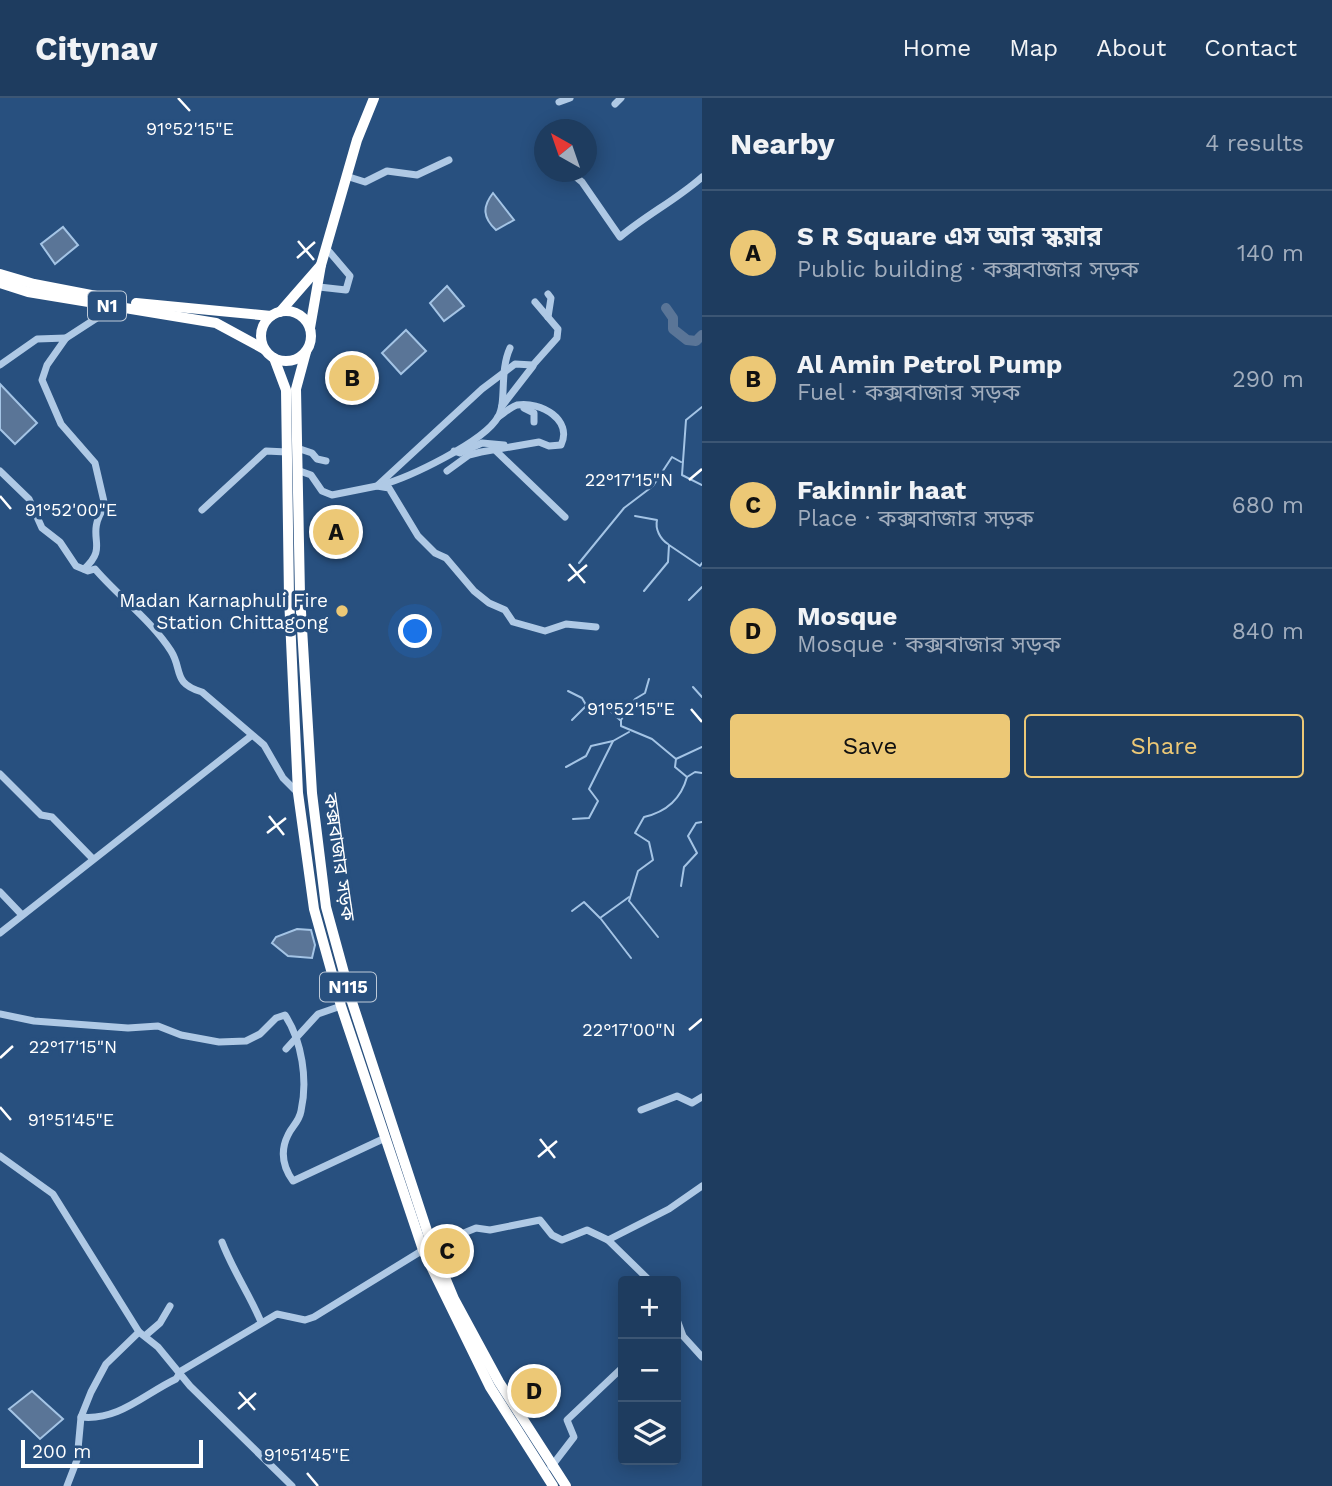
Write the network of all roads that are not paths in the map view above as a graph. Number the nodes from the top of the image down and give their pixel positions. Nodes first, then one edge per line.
1 (374, 98) edge
2 (564, 98) edge
3 (570, 98) edge
4 (449, 160) dead end
5 (346, 176) junction
6 (702, 177) edge
7 (582, 182) edge
8 (327, 249) junction
9 (321, 265) junction
10 (0, 274) edge
11 (0, 284) edge
12 (319, 287) junction
13 (548, 294) dead end
14 (535, 302) dead end
15 (104, 305) junction
16 (275, 314) junction
17 (548, 317) junction
18 (310, 328) junction
19 (66, 338) junction
20 (510, 348) dead end
21 (264, 349) junction
22 (306, 352) junction
23 (274, 358) junction
24 (0, 365) edge
25 (533, 365) junction
26 (501, 374) junction
27 (516, 406) junction
28 (501, 407) junction
29 (498, 417) junction
30 (534, 422) dead end
31 (533, 443) junction
32 (494, 449) junction
33 (292, 450) junction
34 (454, 451) junction
35 (326, 460) dead end
36 (297, 470) junction
37 (0, 471) edge
38 (447, 471) dead end
39 (377, 486) junction
40 (332, 495) junction
41 (329, 505) dead end
42 (202, 510) dead end
43 (565, 517) dead end
44 (84, 569) junction
45 (596, 627) dead end
46 (251, 736) junction
47 (0, 774) edge
48 (298, 793) junction
49 (93, 859) junction
50 (0, 892) edge
51 (22, 915) junction
52 (0, 933) edge
53 (341, 1006) junction
54 (0, 1014) edge
55 (296, 1041) junction
56 (286, 1049) dead end
57 (702, 1097) edge
58 (641, 1110) dead end
59 (385, 1138) junction
60 (0, 1156) edge
61 (702, 1186) edge
62 (608, 1240) junction
63 (222, 1242) dead end
64 (428, 1248) junction
65 (645, 1276) edge
66 (170, 1306) dead end
67 (261, 1322) junction
68 (681, 1331) edge
69 (142, 1333) junction
70 (702, 1357) edge
71 (618, 1372) edge
72 (180, 1375) junction
73 (81, 1418) junction
74 (547, 1470) junction
75 (67, 1486) edge
76 (292, 1486) edge
77 (553, 1486) edge
78 (566, 1486) edge

1 - 5 highway
2 - 3 street
4 - 5 street
5 - 8 highway
6 - 7 street
8 - 9 highway
8 - 12 street
9 - 12 highway
9 - 16 highway
10 - 16 highway, N1
11 - 15 highway, N1
12 - 18 highway
13 - 17 street
14 - 17 street
15 - 19 street
15 - 21 highway, N1
16 - 18 highway
16 - 21 highway
17 - 25 street
18 - 22 highway
19 - 24 street
19 - 44 street
20 - 26 street
21 - 23 highway
22 - 23 highway
22 - 33 highway, কক্সবাজার সড়ক / N115
23 - 33 highway, কক্সবাজার সড়ক / N115
25 - 26 street
25 - 28 street
26 - 28 street
26 - 39 street
27 - 29 street
27 - 30 street
27 - 31 street
28 - 29 street
29 - 34 street
31 - 32 street
31 - 34 street
32 - 38 street
32 - 43 street
33 - 35 street
33 - 36 highway, কক্সবাজার সড়ক / N115
33 - 42 street
33 - 48 highway, কক্সবাজার সড়ক / N115
34 - 39 street
36 - 40 street
36 - 64 highway, কক্সবাজার সড়ক / N115
37 - 44 street
39 - 40 street
39 - 45 street
40 - 41 street
44 - 46 street
46 - 48 street
46 - 49 street
47 - 49 street
48 - 53 highway, কক্সবাজার সড়ক / N115
49 - 51 street
50 - 51 street
51 - 52 street
53 - 55 street
53 - 59 highway, কক্সবাজার সড়ক / N115
54 - 55 street
55 - 56 street
55 - 59 street
57 - 58 street
59 - 64 highway, কক্সবাজার সড়ক / N115
60 - 69 street
61 - 62 street
62 - 64 street
62 - 65 street
63 - 67 street
64 - 67 street
64 - 74 highway, কক্সবাজার সড়ক / N115
66 - 69 street
67 - 72 street
68 - 70 street
69 - 72 street
69 - 73 street
71 - 74 street
72 - 73 street
72 - 76 street
73 - 75 street
74 - 77 highway, কক্সবাজার সড়ক / N115
74 - 78 highway, কক্সবাজার সড়ক / N115

